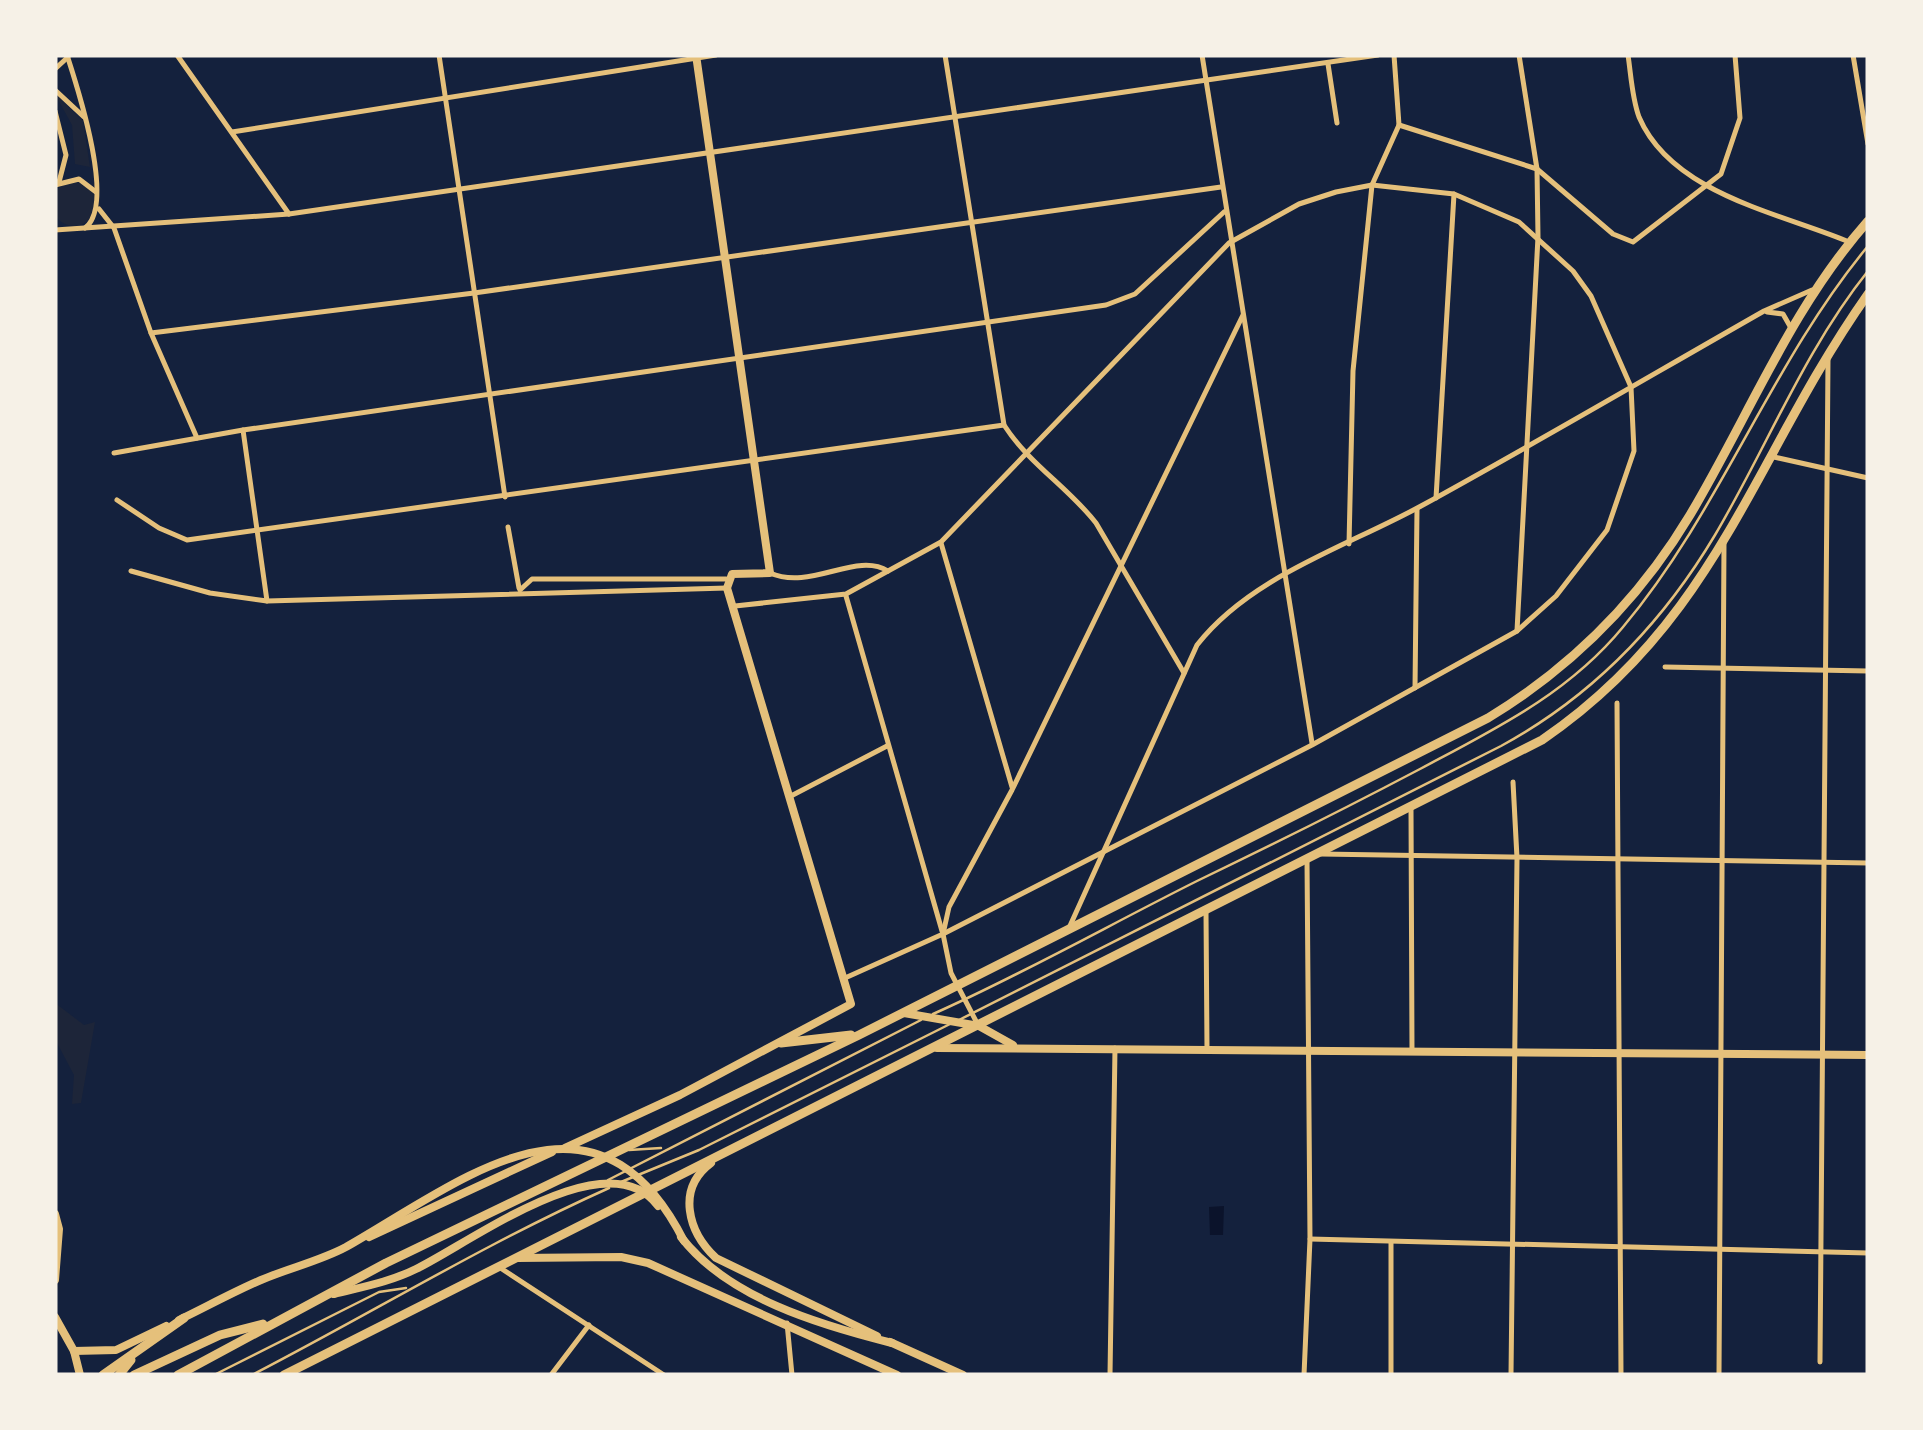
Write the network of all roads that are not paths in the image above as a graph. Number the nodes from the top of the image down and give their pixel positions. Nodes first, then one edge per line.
1 (177, 55) edge
2 (439, 55) edge
3 (716, 55) edge
4 (945, 55) edge
5 (1202, 55) edge
6 (1378, 55) edge
7 (1394, 55) edge
8 (1519, 55) edge
9 (1628, 55) edge
10 (1734, 55) edge
11 (1853, 55) edge
12 (68, 56) edge
13 (696, 56) edge
14 (1328, 64) junction
15 (55, 69) edge
16 (1206, 81) junction
17 (55, 90) edge
18 (444, 97) junction
19 (55, 111) edge
20 (954, 117) junction
21 (86, 119) junction
22 (1338, 123) dead end
23 (1398, 126) junction
24 (232, 132) junction
25 (1868, 144) edge
26 (710, 156) junction
27 (1538, 169) junction
28 (57, 183) edge
29 (1372, 185) junction
30 (1708, 186) junction
31 (1221, 187) junction
32 (458, 191) junction
33 (1454, 194) junction
34 (97, 195) junction
35 (98, 210) junction
36 (1224, 212) junction
37 (289, 214) junction
38 (970, 220) junction
39 (1868, 221) edge
40 (55, 227) edge
41 (114, 228) junction
42 (82, 230) junction
43 (1538, 237) junction
44 (1850, 242) junction
45 (1229, 243) junction
46 (1868, 246) edge
47 (724, 258) junction
48 (1868, 271) edge
49 (1814, 290) junction
50 (474, 293) junction
51 (1868, 294) edge
52 (1764, 312) junction
53 (1243, 315) junction
54 (985, 322) junction
55 (1790, 328) junction
56 (151, 333) junction
57 (1828, 351) junction
58 (739, 360) junction
59 (1630, 387) junction
60 (488, 394) junction
61 (1004, 425) junction
62 (242, 430) junction
63 (197, 438) junction
64 (1527, 447) junction
65 (114, 454) dead end
66 (1026, 456) junction
67 (1774, 457) junction
68 (756, 460) junction
69 (1830, 469) junction
70 (1868, 478) edge
71 (506, 498) junction
72 (1436, 498) junction
73 (117, 500) dead end
74 (1416, 509) junction
75 (508, 527) dead end
76 (258, 532) junction
77 (1724, 541) junction
78 (941, 542) junction
79 (1349, 544) junction
80 (1122, 564) junction
81 (130, 571) dead end
82 (888, 571) junction
83 (770, 573) junction
84 (1283, 576) junction
85 (726, 584) junction
86 (520, 592) junction
87 (846, 594) junction
88 (267, 600) junction
89 (736, 606) junction
90 (1517, 631) junction
91 (1664, 667) dead end
92 (1724, 668) junction
93 (1828, 670) junction
94 (1868, 671) edge
95 (1184, 674) junction
96 (1415, 688) junction
97 (1617, 703) dead end
98 (1312, 745) junction
99 (887, 746) junction
100 (1513, 782) dead end
101 (1012, 790) junction
102 (789, 797) junction
103 (1411, 809) junction
104 (1104, 852) junction
105 (1321, 854) junction
106 (1410, 855) junction
107 (1618, 857) junction
108 (1517, 858) junction
109 (1307, 860) junction
110 (1723, 860) junction
111 (1868, 862) edge
112 (1826, 863) junction
113 (1188, 869) junction
114 (1195, 882) junction
115 (1206, 912) junction
116 (1068, 931) junction
117 (943, 934) junction
118 (845, 978) junction
119 (955, 987) junction
120 (962, 1000) junction
121 (902, 1012) junction
122 (971, 1014) junction
123 (931, 1015) junction
124 (955, 1022) junction
125 (979, 1026) junction
126 (859, 1035) junction
127 (781, 1043) junction
128 (1018, 1047) junction
129 (936, 1048) junction
130 (1116, 1048) junction
131 (1206, 1050) junction
132 (1309, 1054) junction
133 (1412, 1054) junction
134 (1868, 1055) edge
135 (1514, 1056) junction
136 (1824, 1056) junction
137 (1616, 1057) junction
138 (1722, 1058) junction
139 (662, 1148) junction
140 (610, 1153) junction
141 (721, 1156) junction
142 (584, 1199) junction
143 (55, 1214) edge
144 (1310, 1239) junction
145 (684, 1241) junction
146 (1390, 1244) junction
147 (1511, 1246) junction
148 (342, 1249) junction
149 (1618, 1249) junction
150 (1718, 1249) junction
151 (1868, 1253) edge
152 (1821, 1254) junction
153 (517, 1258) junction
154 (498, 1267) junction
155 (55, 1280) edge
156 (407, 1288) junction
157 (324, 1296) junction
158 (55, 1317) edge
159 (184, 1318) junction
160 (276, 1321) junction
161 (786, 1322) junction
162 (589, 1324) junction
163 (892, 1343) junction
164 (139, 1350) junction
165 (74, 1351) junction
166 (1820, 1362) dead end
167 (958, 1374) edge
168 (80, 1375) edge
169 (103, 1375) edge
170 (119, 1375) edge
171 (134, 1375) edge
172 (178, 1375) edge
173 (214, 1375) edge
174 (252, 1375) edge
175 (284, 1375) edge
176 (551, 1375) edge
177 (664, 1375) edge
178 (792, 1375) edge
179 (897, 1375) edge
180 (1110, 1375) edge
181 (1304, 1375) edge
182 (1390, 1375) edge
183 (1511, 1375) edge
184 (1621, 1375) edge
185 (1719, 1375) edge

1 - 24 street
2 - 18 street
3 - 13 street
4 - 20 street
5 - 16 street
6 - 14 street
7 - 23 street
8 - 27 street
9 - 30 street
10 - 30 street
11 - 25 street
12 - 15 street
12 - 21 street
13 - 18 street
13 - 26 main road
14 - 16 street
14 - 22 street
16 - 20 street
16 - 31 street
17 - 21 street
18 - 24 street
18 - 32 street
19 - 28 street
20 - 26 street
20 - 38 street
21 - 34 street
23 - 27 street
23 - 29 street
24 - 37 street
26 - 32 street
26 - 47 main road
27 - 30 street
27 - 43 street
28 - 34 street
29 - 33 street
29 - 45 street
29 - 79 street
30 - 44 street
31 - 36 street
31 - 38 street
32 - 37 street
32 - 50 street
33 - 43 street
33 - 72 street
34 - 35 street
35 - 41 street
35 - 42 street
36 - 45 street
36 - 54 street
37 - 41 street
38 - 47 street
38 - 54 street
39 - 44 highway
40 - 42 street
41 - 42 street
41 - 56 street
43 - 59 street
43 - 64 street
44 - 49 highway
45 - 53 street
45 - 66 street
46 - 114 lane
47 - 50 street
47 - 58 main road
48 - 122 lane
49 - 52 street
49 - 55 highway
50 - 56 street
50 - 60 street
51 - 57 highway
52 - 55 street
52 - 59 street
53 - 80 street
53 - 84 street
54 - 58 street
54 - 61 street
55 - 113 highway
56 - 63 street
57 - 67 highway
57 - 69 street
58 - 60 street
58 - 68 main road
59 - 64 street
59 - 90 street
60 - 62 street
60 - 71 street
61 - 66 street
61 - 68 street
62 - 63 street
62 - 76 street
63 - 65 street
64 - 72 street
64 - 90 street
66 - 78 street
66 - 80 street
67 - 69 street
67 - 77 highway
68 - 71 street
68 - 83 main road
69 - 70 street
69 - 93 street
71 - 76 street
72 - 74 street
73 - 76 street
74 - 79 street
74 - 96 street
75 - 86 street
76 - 88 street
77 - 92 street
77 - 103 highway
78 - 82 street
78 - 101 street
79 - 84 street
80 - 95 street
80 - 101 street
81 - 88 street
82 - 83 street
82 - 87 street
83 - 85 main road
84 - 95 street
84 - 98 street
85 - 86 street
85 - 86 street
85 - 89 main road
86 - 88 street
87 - 89 street
87 - 99 street
89 - 102 main road
90 - 96 street
91 - 92 street
92 - 93 street
92 - 110 street
93 - 94 street
93 - 112 street
95 - 104 street
96 - 98 street
97 - 107 street
98 - 104 street
99 - 102 street
99 - 117 street
100 - 108 street
101 - 117 street
102 - 118 main road
103 - 105 highway
103 - 106 street
104 - 116 street
104 - 117 street
105 - 106 street
105 - 109 highway
106 - 108 street
106 - 133 street
107 - 108 street
107 - 110 street
107 - 137 street
108 - 135 street
109 - 115 highway
109 - 132 street
110 - 112 street
110 - 138 street
111 - 112 street
112 - 136 street
113 - 114 lane
113 - 116 highway
114 - 120 lane
115 - 125 highway
115 - 131 street
116 - 119 highway
117 - 118 street
117 - 119 street
118 - 127 main road
119 - 120 street
119 - 121 highway
120 - 122 street
120 - 123 lane
121 - 123 main road
121 - 126 highway
122 - 124 lane
122 - 125 street
123 - 124 main road
123 - 139 lane
124 - 125 main road
124 - 142 lane
125 - 128 main road
125 - 129 highway
126 - 127 highway
126 - 140 highway
127 - 148 main road
128 - 129 main road
128 - 130 main road
129 - 141 highway
130 - 131 main road
130 - 180 street
131 - 132 main road
132 - 133 main road
132 - 144 street
133 - 135 main road
134 - 136 main road
135 - 137 main road
135 - 147 street
136 - 138 main road
136 - 152 street
137 - 138 main road
137 - 149 street
138 - 150 street
139 - 140 lane
139 - 142 lane
140 - 157 highway
141 - 153 highway
141 - 163 main road
142 - 156 lane
143 - 155 main road
144 - 146 street
144 - 181 street
145 - 148 main road
145 - 157 main road
145 - 163 main road
146 - 147 street
146 - 182 street
147 - 149 street
147 - 183 street
148 - 159 main road
149 - 150 street
149 - 184 street
150 - 152 street
150 - 185 street
151 - 152 street
152 - 166 street
153 - 154 highway
153 - 161 main road
154 - 162 street
154 - 175 highway
156 - 173 lane
156 - 174 lane
157 - 160 highway
158 - 165 main road
159 - 164 highway
159 - 165 main road
160 - 171 highway
160 - 172 highway
161 - 178 street
161 - 179 main road
162 - 176 street
162 - 177 street
163 - 167 main road
164 - 169 highway
164 - 170 highway
165 - 168 main road

